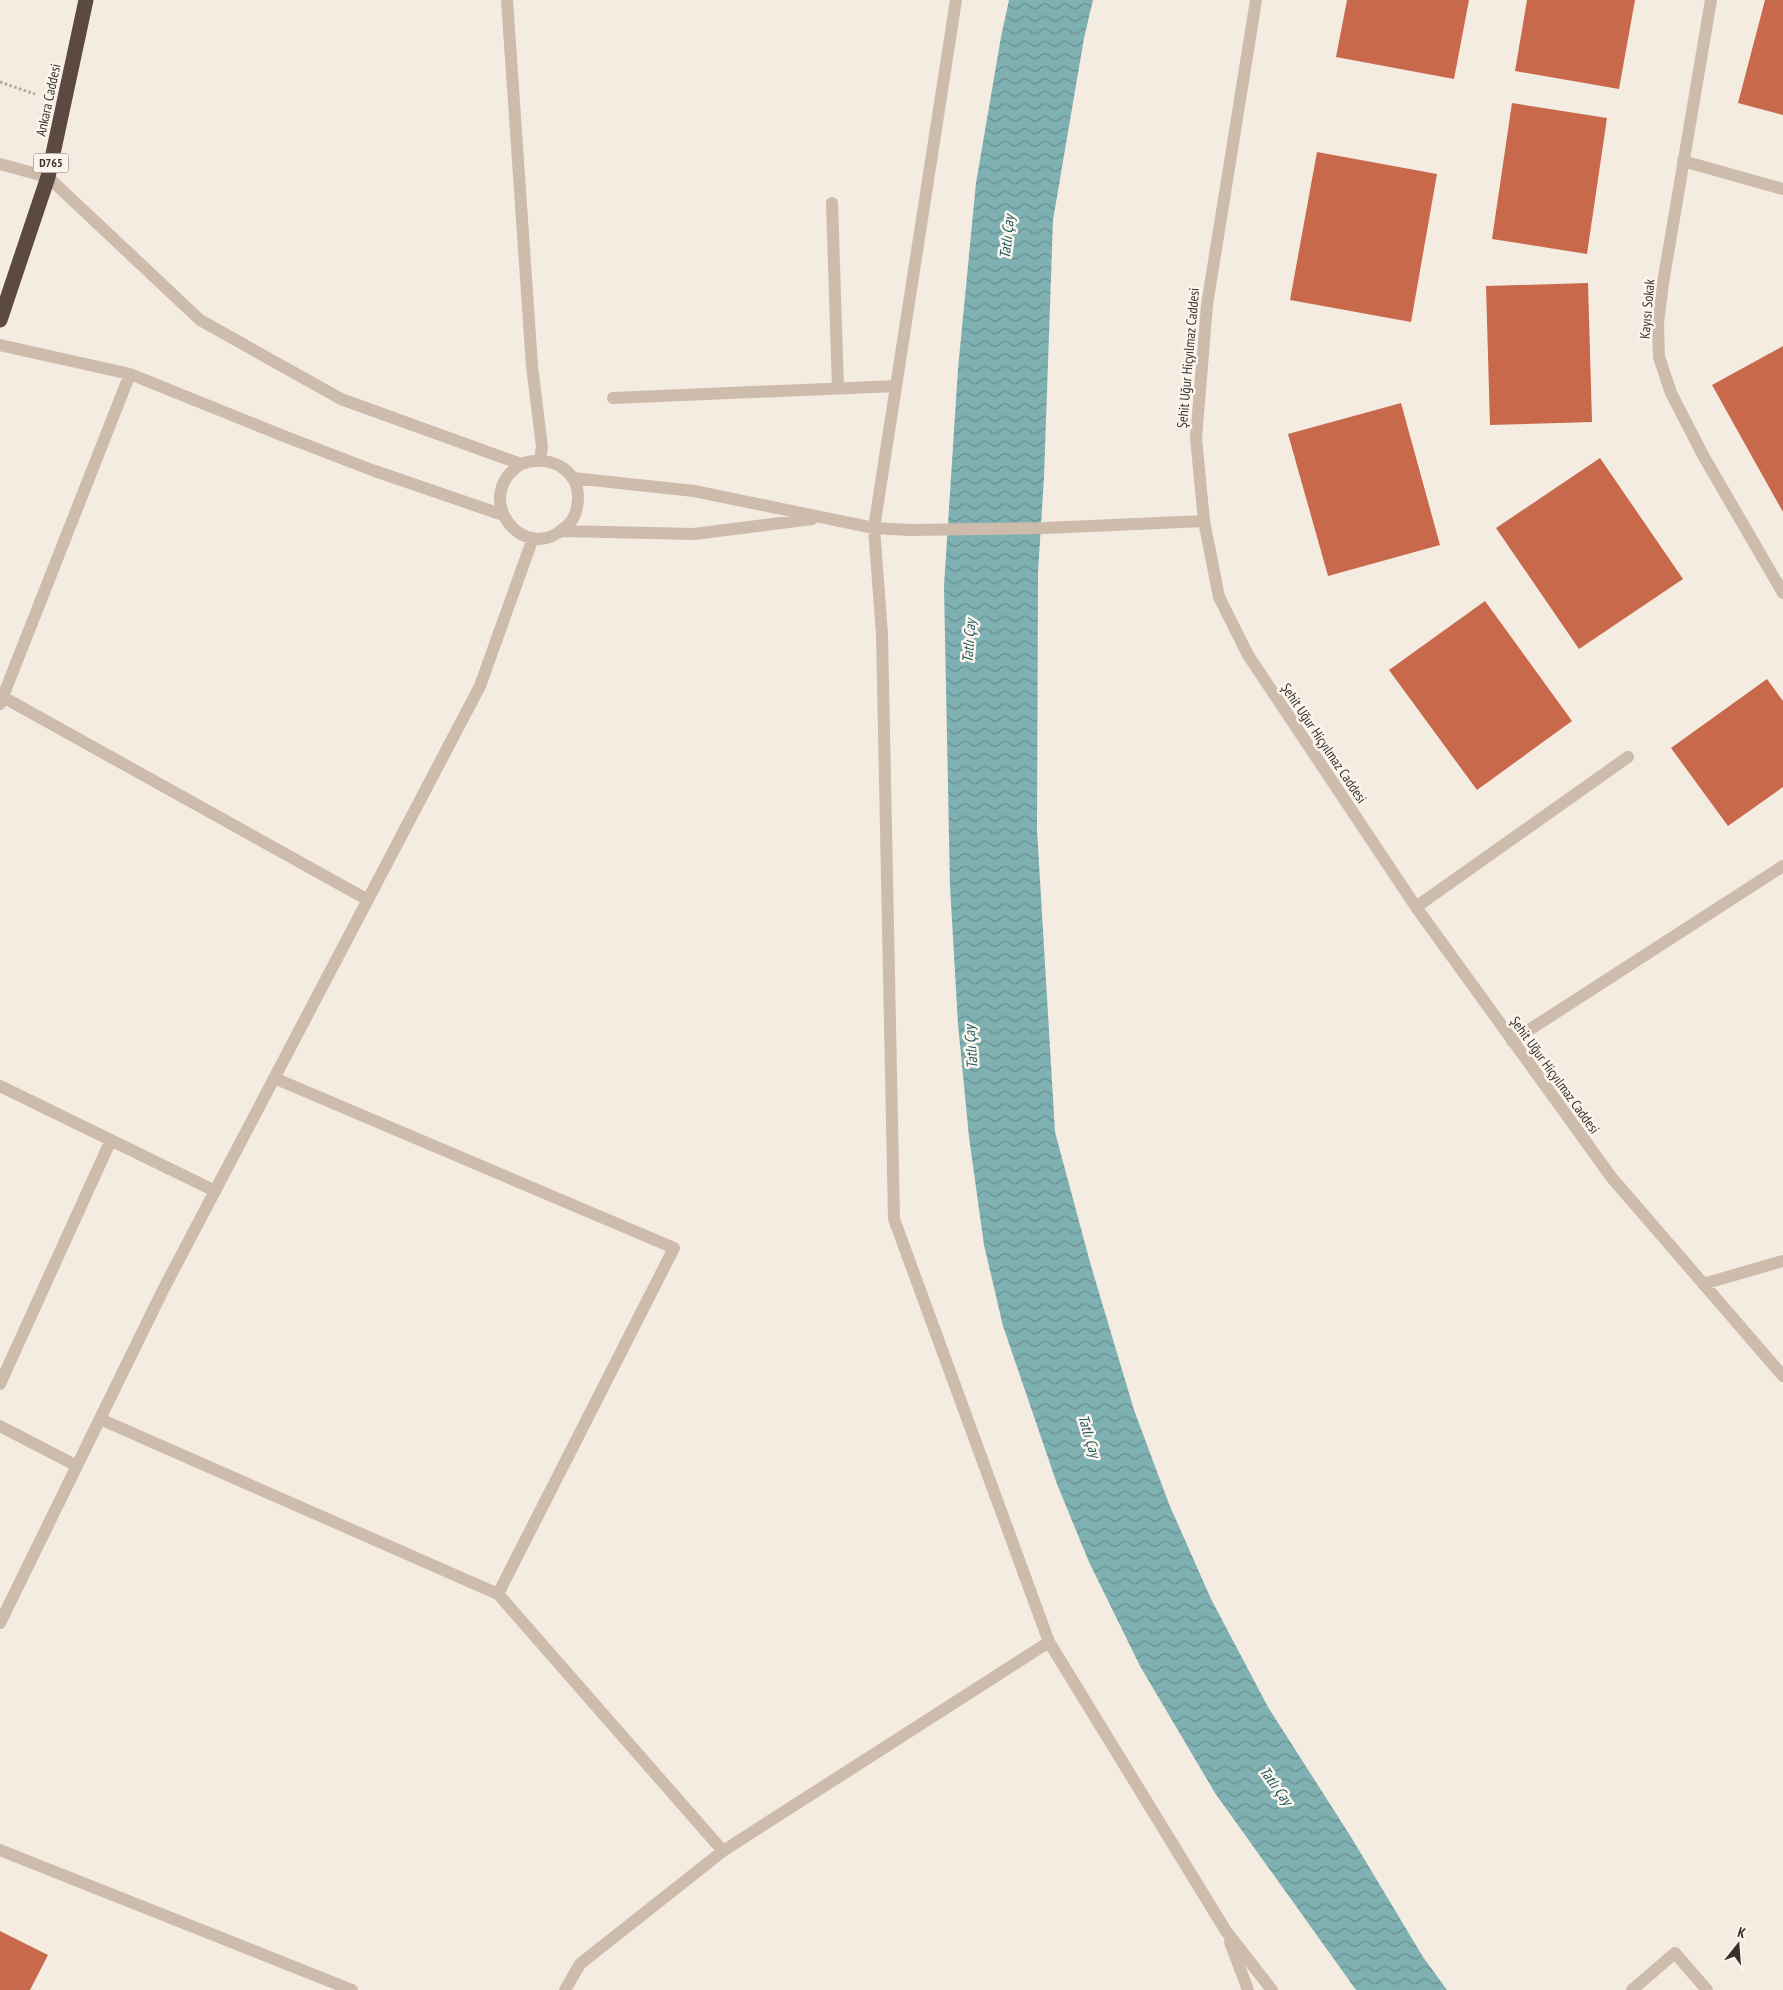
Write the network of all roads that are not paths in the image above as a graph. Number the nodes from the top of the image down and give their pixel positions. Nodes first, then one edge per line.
1 (86, 0) edge
2 (506, 0) edge
3 (956, 0) edge
4 (1256, 0) edge
5 (1711, 0) edge
6 (1684, 161) junction
7 (0, 164) edge
8 (48, 177) junction
9 (1783, 189) edge
10 (832, 203) dead end
11 (0, 320) edge
12 (0, 345) edge
13 (130, 374) junction
14 (896, 386) junction
15 (838, 388) junction
16 (613, 398) dead end
17 (540, 459) junction
18 (521, 464) junction
19 (573, 478) junction
20 (503, 515) junction
21 (822, 518) junction
22 (1204, 521) junction
23 (874, 528) junction
24 (562, 531) junction
25 (533, 538) junction
26 (1783, 593) edge
27 (2, 701) edge
28 (1628, 757) dead end
29 (1783, 866) edge
30 (368, 900) junction
31 (1416, 907) junction
32 (1512, 1041) junction
33 (274, 1078) junction
34 (0, 1086) edge
35 (111, 1140) junction
36 (215, 1191) junction
37 (1783, 1260) edge
38 (1703, 1284) junction
39 (1783, 1376) edge
40 (0, 1384) edge
41 (100, 1419) junction
42 (0, 1426) edge
43 (77, 1466) junction
44 (498, 1594) junction
45 (0, 1623) edge
46 (1049, 1642) junction
47 (0, 1850) edge
48 (723, 1851) junction
49 (1226, 1930) junction
50 (352, 1990) edge
51 (565, 1990) edge
52 (1248, 1990) edge
53 (1272, 1990) edge
54 (1632, 1990) edge
55 (1707, 1990) edge

1 - 8 highway, Ankara Caddesi / D765
2 - 17 street
3 - 14 street
4 - 22 street, Şehit Uğur Hiçyılmaz Caddesi
5 - 6 street, Kayısı Sokak
6 - 9 street
6 - 26 street, Kayısı Sokak
7 - 8 street
8 - 11 highway, Ankara Caddesi / D765
8 - 18 street
10 - 15 street
12 - 13 street
13 - 20 street
13 - 27 street
14 - 15 street
14 - 23 street
15 - 16 street
17 - 18 street
17 - 19 street
18 - 20 street
19 - 21 street
19 - 24 street
20 - 25 street
21 - 23 street
21 - 24 street
22 - 23 street
22 - 31 street, Şehit Uğur Hiçyılmaz Caddesi
23 - 46 street
24 - 25 street
25 - 30 street
27 - 30 street
28 - 31 street
29 - 32 street
30 - 33 street
31 - 32 street, Şehit Uğur Hiçyılmaz Caddesi
32 - 38 street, Şehit Uğur Hiçyılmaz Caddesi
33 - 36 street
33 - 44 street
34 - 35 street
35 - 36 street
35 - 40 street
36 - 41 street
37 - 38 street
38 - 39 street, Şehit Uğur Hiçyılmaz Caddesi
41 - 43 street
41 - 44 street
42 - 43 street
43 - 45 street
44 - 48 street
46 - 48 street
46 - 49 street
47 - 50 street
48 - 51 street
49 - 52 street
49 - 53 street
54 - 55 street

